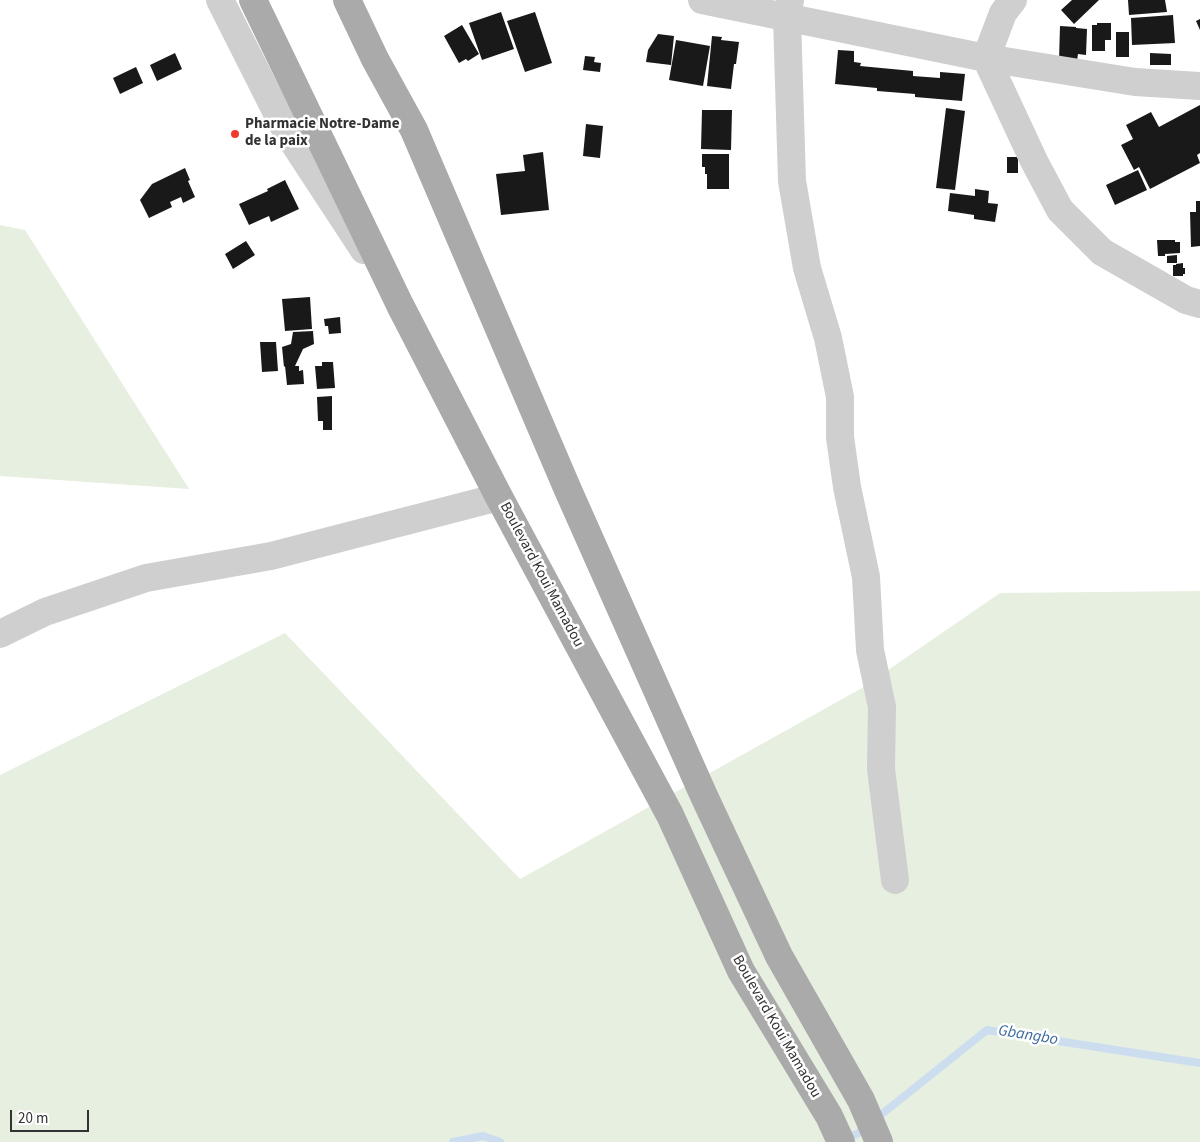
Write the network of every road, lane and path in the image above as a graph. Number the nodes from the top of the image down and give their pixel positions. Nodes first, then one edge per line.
1 (220, 0) edge
2 (253, 0) edge
3 (347, 0) edge
4 (702, 0) edge
5 (1012, 0) edge
6 (789, 9) edge
7 (986, 58) junction
8 (1200, 86) edge
9 (1200, 304) edge
10 (400, 306) junction
11 (499, 497) junction
12 (0, 634) edge
13 (895, 880) dead end
14 (842, 1142) edge
15 (879, 1142) edge

1 - 10 street
2 - 10 main road, Boulevard Koui Mamadou
3 - 15 main road
4 - 6 street
5 - 7 street
6 - 7 street
6 - 13 street
7 - 8 street
7 - 9 street
10 - 11 main road, Boulevard Koui Mamadou
11 - 12 street
11 - 14 main road, Boulevard Koui Mamadou

